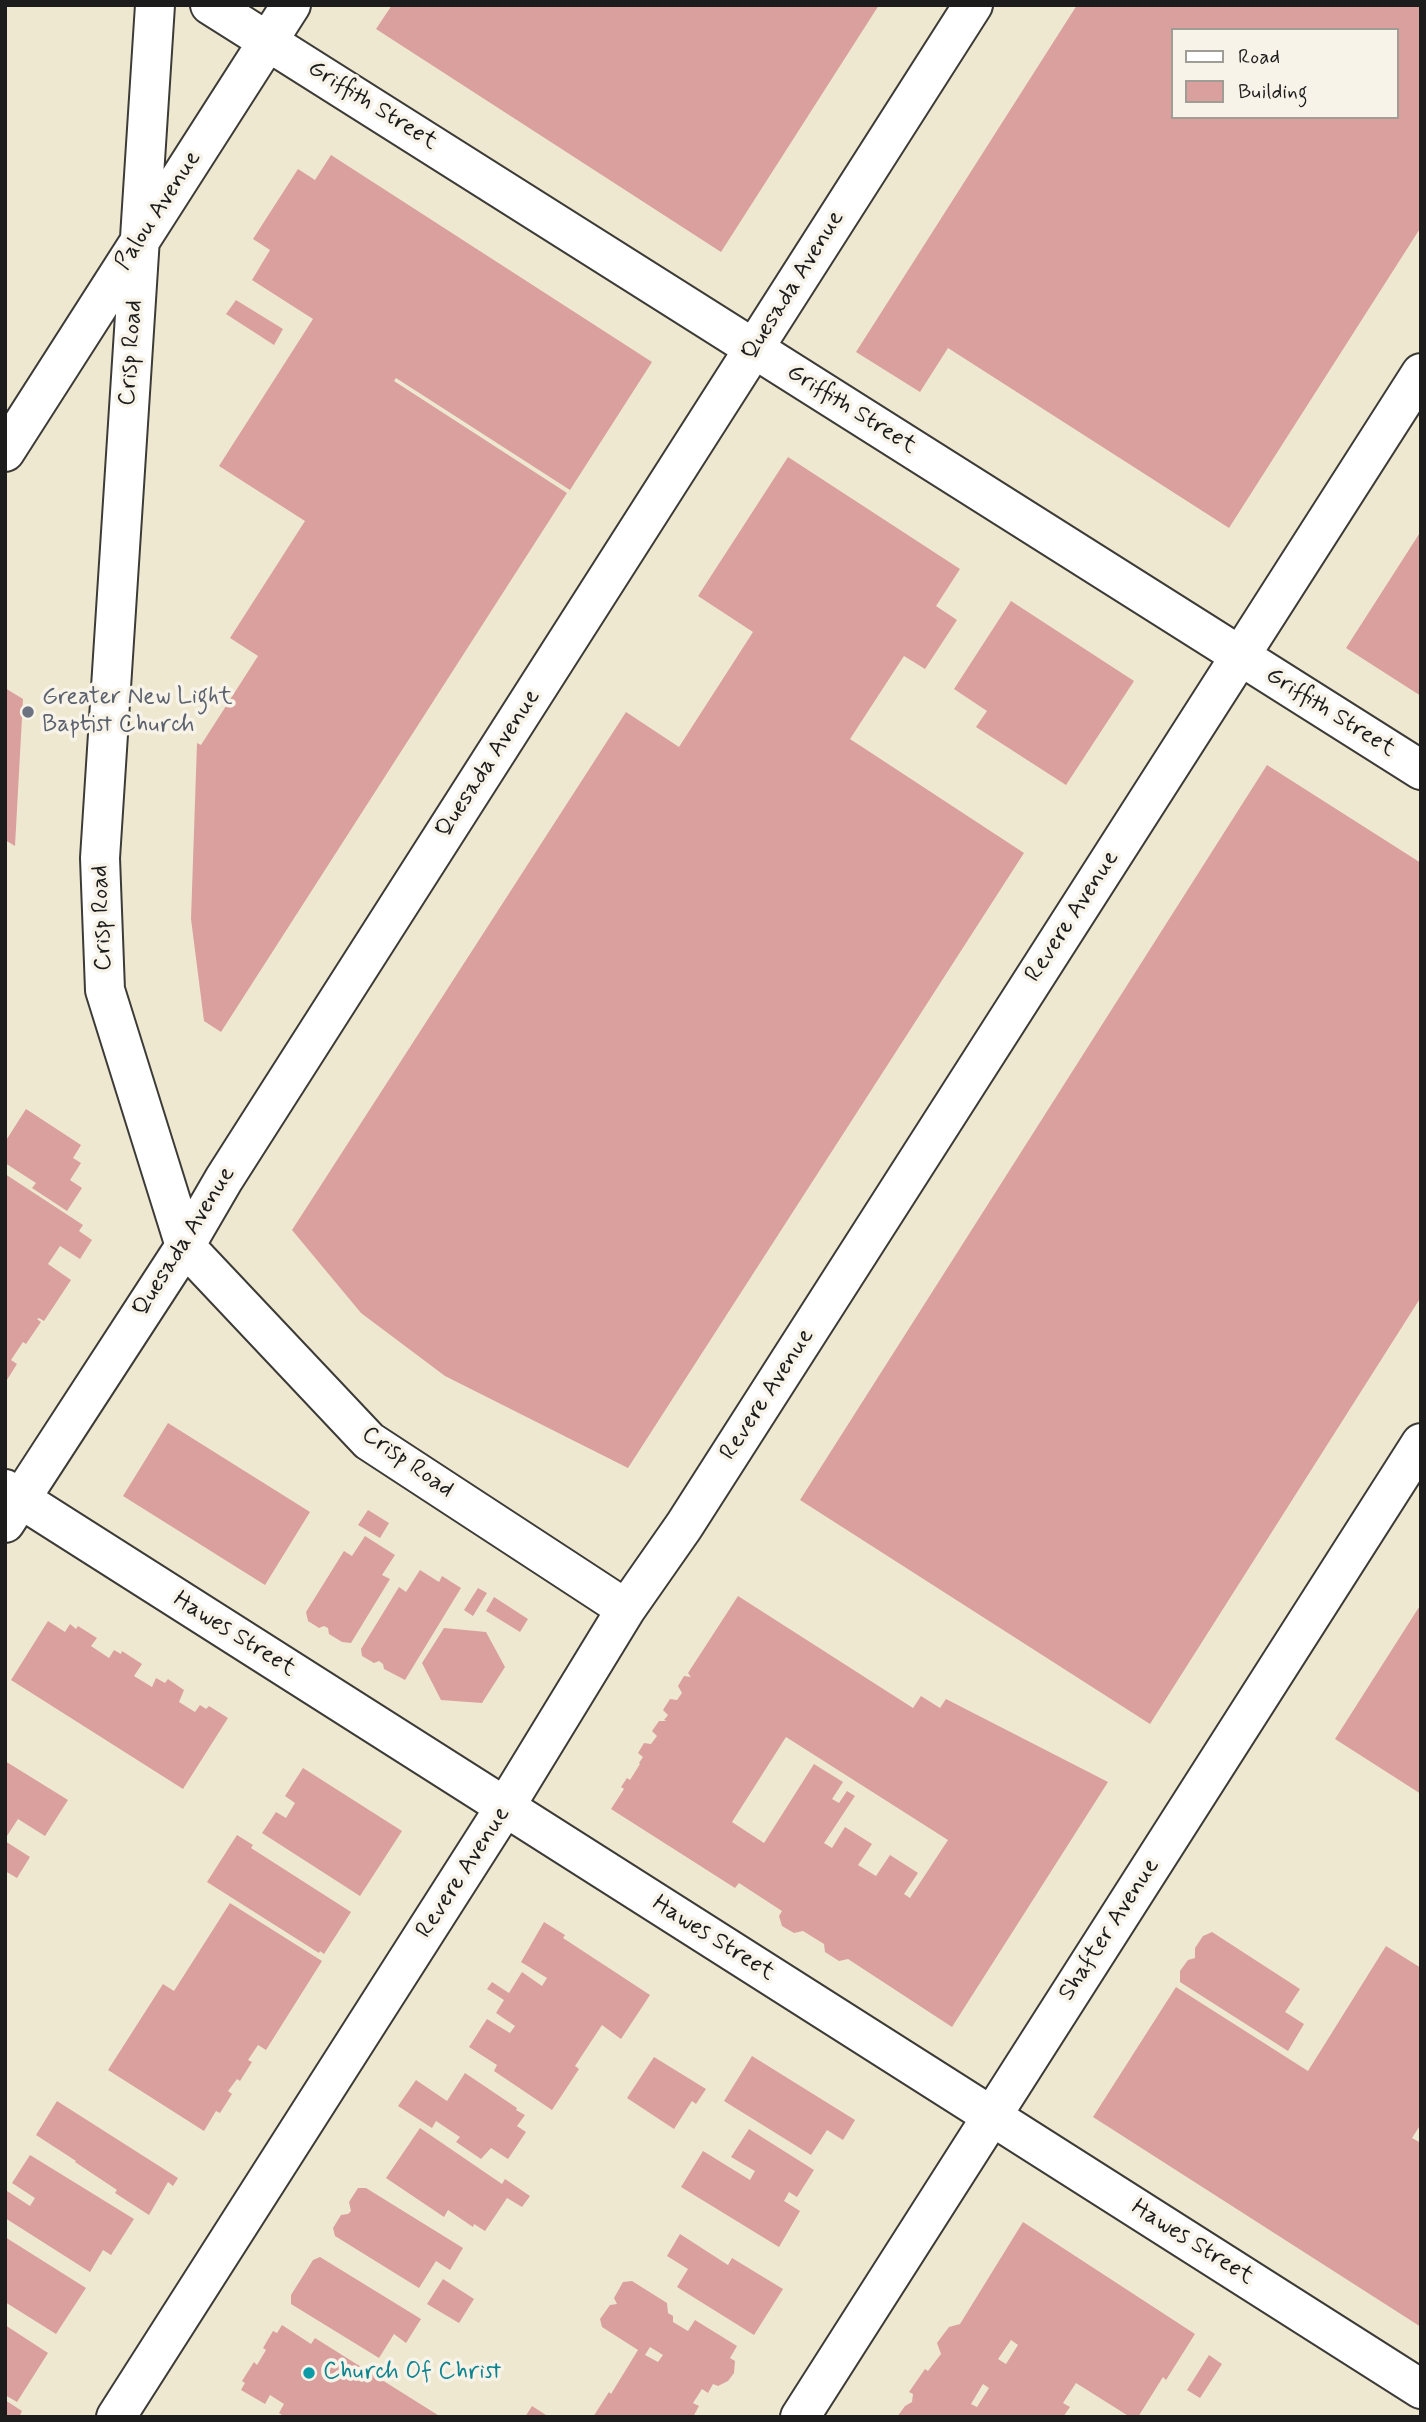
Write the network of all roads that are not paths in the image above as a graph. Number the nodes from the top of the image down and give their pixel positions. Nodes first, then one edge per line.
1 (155, 5) edge
2 (210, 5) edge
3 (291, 5) edge
4 (973, 5) edge
5 (268, 40) junction
6 (139, 242) junction
7 (754, 348) junction
8 (1421, 373) edge
9 (5, 452) edge
10 (1240, 656) junction
11 (1421, 770) edge
12 (185, 1246) junction
13 (1421, 1443) edge
14 (10, 1504) edge
15 (626, 1609) junction
16 (506, 1807) junction
17 (991, 2116) junction
18 (1421, 2389) edge
19 (116, 2417) edge
20 (800, 2417) edge

1 - 6 street, Crisp Road
2 - 5 street, Griffith Street
3 - 5 street, Palou Avenue
4 - 7 street, Quesada Avenue
5 - 6 street, Palou Avenue
5 - 7 street, Griffith Street
6 - 9 street, Palou Avenue
6 - 12 street, Crisp Road
7 - 10 street, Griffith Street
7 - 12 street, Quesada Avenue
8 - 10 street, Revere Avenue
10 - 11 street, Griffith Street
10 - 15 street, Revere Avenue
12 - 14 street, Quesada Avenue
12 - 15 street, Crisp Road
13 - 17 street, Shafter Avenue
14 - 16 street, Hawes Street
15 - 16 street, Revere Avenue
16 - 17 street, Hawes Street
16 - 19 street, Revere Avenue
17 - 18 street, Hawes Street
17 - 20 street, Shafter Avenue

